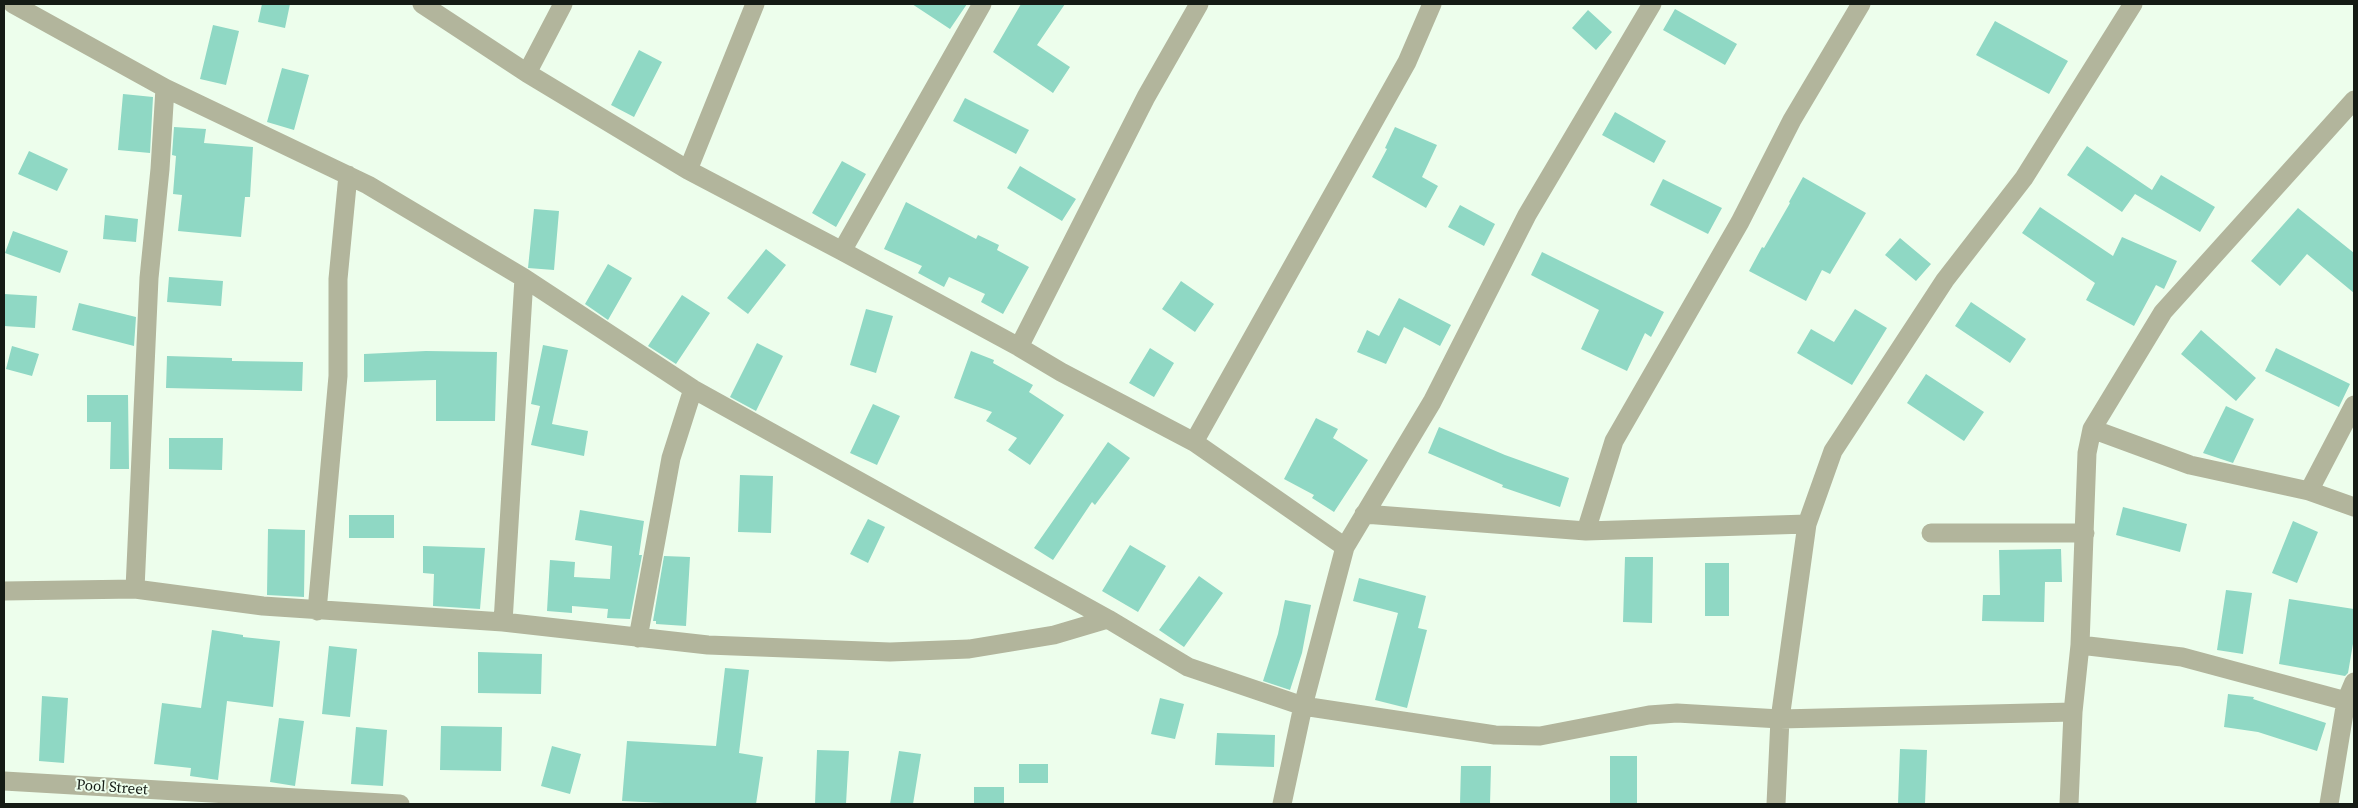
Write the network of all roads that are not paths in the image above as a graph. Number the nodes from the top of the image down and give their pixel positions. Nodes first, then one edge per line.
1 (14, 4) edge
2 (422, 4) edge
3 (563, 4) edge
4 (755, 4) edge
5 (982, 4) edge
6 (1199, 4) edge
7 (1432, 4) edge
8 (1652, 4) edge
9 (1861, 4) edge
10 (2134, 4) edge
11 (527, 72) junction
12 (165, 88) junction
13 (2354, 100) edge
14 (688, 170) junction
15 (348, 175) junction
16 (842, 251) junction
17 (524, 278) junction
18 (1019, 347) junction
19 (692, 389) junction
20 (2354, 405) edge
21 (2092, 430) junction
22 (1194, 442) junction
23 (2309, 491) junction
24 (2354, 507) edge
25 (1364, 514) junction
26 (1807, 524) junction
27 (1586, 531) junction
28 (1931, 533) dead end
29 (2085, 533) junction
30 (1344, 547) junction
31 (135, 589) junction
32 (4, 590) edge
33 (317, 611) junction
34 (1108, 619) junction
35 (503, 622) junction
36 (638, 638) junction
37 (2080, 645) junction
38 (2354, 682) edge
39 (2346, 702) junction
40 (1303, 706) junction
41 (2073, 712) junction
42 (1780, 720) junction
43 (4, 781) edge
44 (131, 797) edge
45 (400, 804) edge
46 (1282, 804) edge
47 (1776, 804) edge
48 (2069, 804) edge
49 (2329, 804) edge

1 - 12 street
2 - 11 street
3 - 11 street
4 - 14 street
5 - 16 street
6 - 18 street
7 - 22 street
8 - 25 street
9 - 27 street
10 - 26 street
11 - 14 street
12 - 15 street
12 - 31 street
13 - 21 street
14 - 16 street
15 - 17 street
15 - 33 street
16 - 18 street
17 - 19 street
17 - 35 street
18 - 22 street
19 - 34 street
19 - 36 street
20 - 23 street
21 - 23 street
21 - 29 street
22 - 30 street
23 - 24 street
25 - 27 street
25 - 30 street
26 - 27 street
26 - 42 street
28 - 29 street
29 - 37 street
30 - 40 street
31 - 32 street
31 - 33 street
33 - 35 street
34 - 36 street
34 - 40 street
35 - 36 street
37 - 39 street
37 - 41 street
38 - 39 street
39 - 49 street
40 - 42 street
40 - 46 street
41 - 42 street
41 - 48 street
42 - 47 street
43 - 44 street, Pool Street
44 - 45 street, Pool Street

